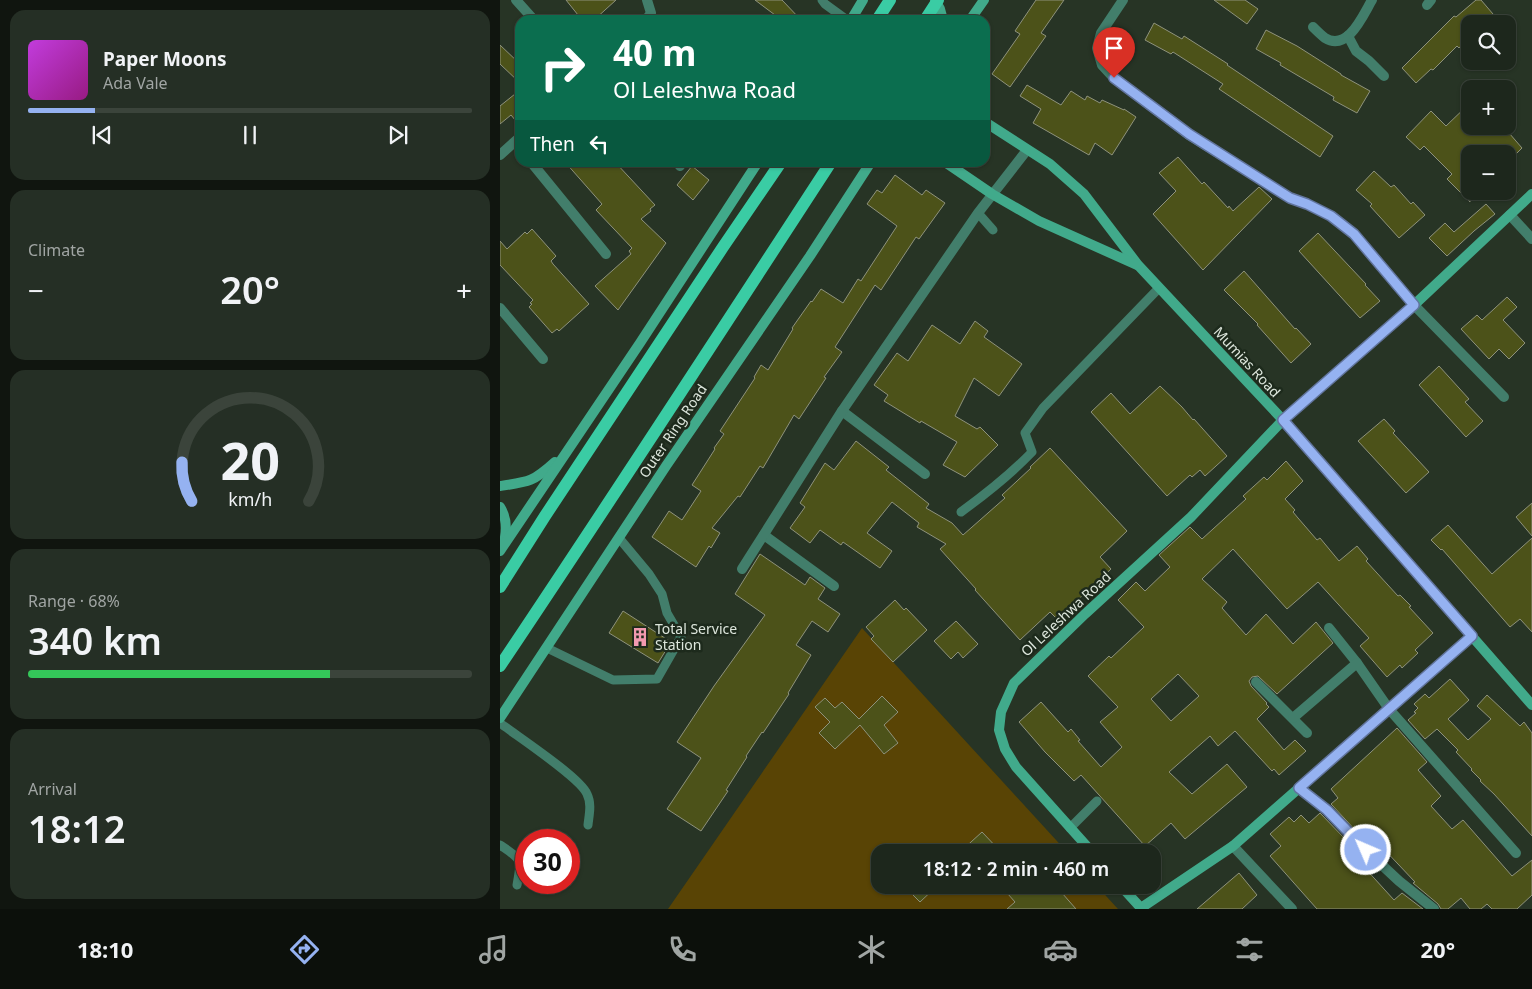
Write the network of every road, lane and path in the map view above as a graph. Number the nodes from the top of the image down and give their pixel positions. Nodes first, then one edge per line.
1 (516, 0) edge
2 (647, 0) edge
3 (822, 0) edge
4 (863, 0) edge
5 (890, 0) edge
6 (936, 0) edge
7 (984, 0) edge
8 (1123, 0) edge
9 (1372, 0) edge
10 (530, 15) edge
11 (650, 15) edge
12 (840, 15) edge
13 (854, 15) edge
14 (880, 15) edge
15 (928, 15) edge
16 (942, 15) edge
17 (974, 15) edge
18 (1313, 28) dead end
19 (1348, 36) junction
20 (1384, 76) dead end
21 (990, 125) edge
22 (515, 145) edge
23 (1027, 150) junction
24 (500, 155) edge
25 (535, 167) edge
26 (755, 167) edge
27 (778, 167) edge
28 (828, 167) edge
29 (868, 167) edge
30 (952, 167) edge
31 (992, 194) junction
32 (1532, 194) edge
33 (978, 213) junction
34 (1510, 215) junction
35 (993, 230) dead end
36 (1532, 238) edge
37 (606, 254) dead end
38 (1138, 265) junction
39 (1159, 288) junction
40 (1414, 305) junction
41 (500, 308) edge
42 (543, 359) dead end
43 (1504, 397) dead end
44 (842, 411) junction
45 (1283, 420) junction
46 (567, 451) junction
47 (925, 474) dead end
48 (500, 486) edge
49 (500, 507) edge
50 (961, 512) dead end
51 (764, 535) junction
52 (619, 538) junction
53 (500, 550) edge
54 (742, 569) dead end
55 (834, 586) dead end
56 (500, 587) edge
57 (1329, 628) dead end
58 (1472, 636) junction
59 (547, 648) junction
60 (1357, 663) junction
61 (500, 666) edge
62 (1256, 682) dead end
63 (1532, 705) edge
64 (1389, 709) junction
65 (500, 718) edge
66 (1294, 718) junction
67 (500, 724) edge
68 (1307, 733) dead end
69 (1299, 788) junction
70 (1097, 801) dead end
71 (588, 825) dead end
72 (1070, 828) junction
73 (500, 844) edge
74 (1085, 844) edge
75 (1233, 846) junction
76 (1516, 853) dead end
77 (515, 855) edge
78 (1128, 894) edge
79 (1141, 909) edge
80 (1292, 909) edge
81 (1434, 909) edge

1 - 10 street
2 - 11 street
3 - 12 lane
4 - 13 main road
5 - 14 main road
6 - 15 main road, bridge
6 - 16 main road
7 - 17 main road
8 - 40 street
9 - 19 street
18 - 19 street
19 - 20 street
21 - 23 main road, Mumias Road
22 - 24 street
23 - 31 street
23 - 38 main road, Mumias Road
25 - 37 street
26 - 46 main road
27 - 56 main road
28 - 61 main road, Outer Ring Road
29 - 52 main road, Outer Ring Road
30 - 31 main road, Mumias Road
31 - 33 street
31 - 38 main road, Mumias Road
32 - 34 main road, Ol Leleshwa Road
33 - 35 lane
33 - 44 street
34 - 36 street
34 - 40 main road, Ol Leleshwa Road
38 - 39 main road, Mumias Road
39 - 45 main road, Mumias Road
39 - 50 lane
40 - 43 street
40 - 45 main road, Ol Leleshwa Road
41 - 42 street
44 - 47 street
44 - 51 street
45 - 58 main road, Mumias Road
45 - 72 main road, Ol Leleshwa Road
46 - 48 main road
46 - 53 main road
49 - 53 main road
51 - 54 street
51 - 55 street
52 - 59 main road, Outer Ring Road
52 - 59 lane
57 - 60 street
58 - 63 main road, Mumias Road
58 - 64 main road
59 - 65 main road, Outer Ring Road
60 - 64 street
60 - 66 street
62 - 66 street
64 - 69 main road
64 - 76 street
66 - 68 street
67 - 71 lane
69 - 75 main road
69 - 81 street
70 - 72 lane
72 - 74 main road, Ol Leleshwa Road
73 - 77 lane
75 - 79 main road
75 - 80 street
78 - 79 main road

